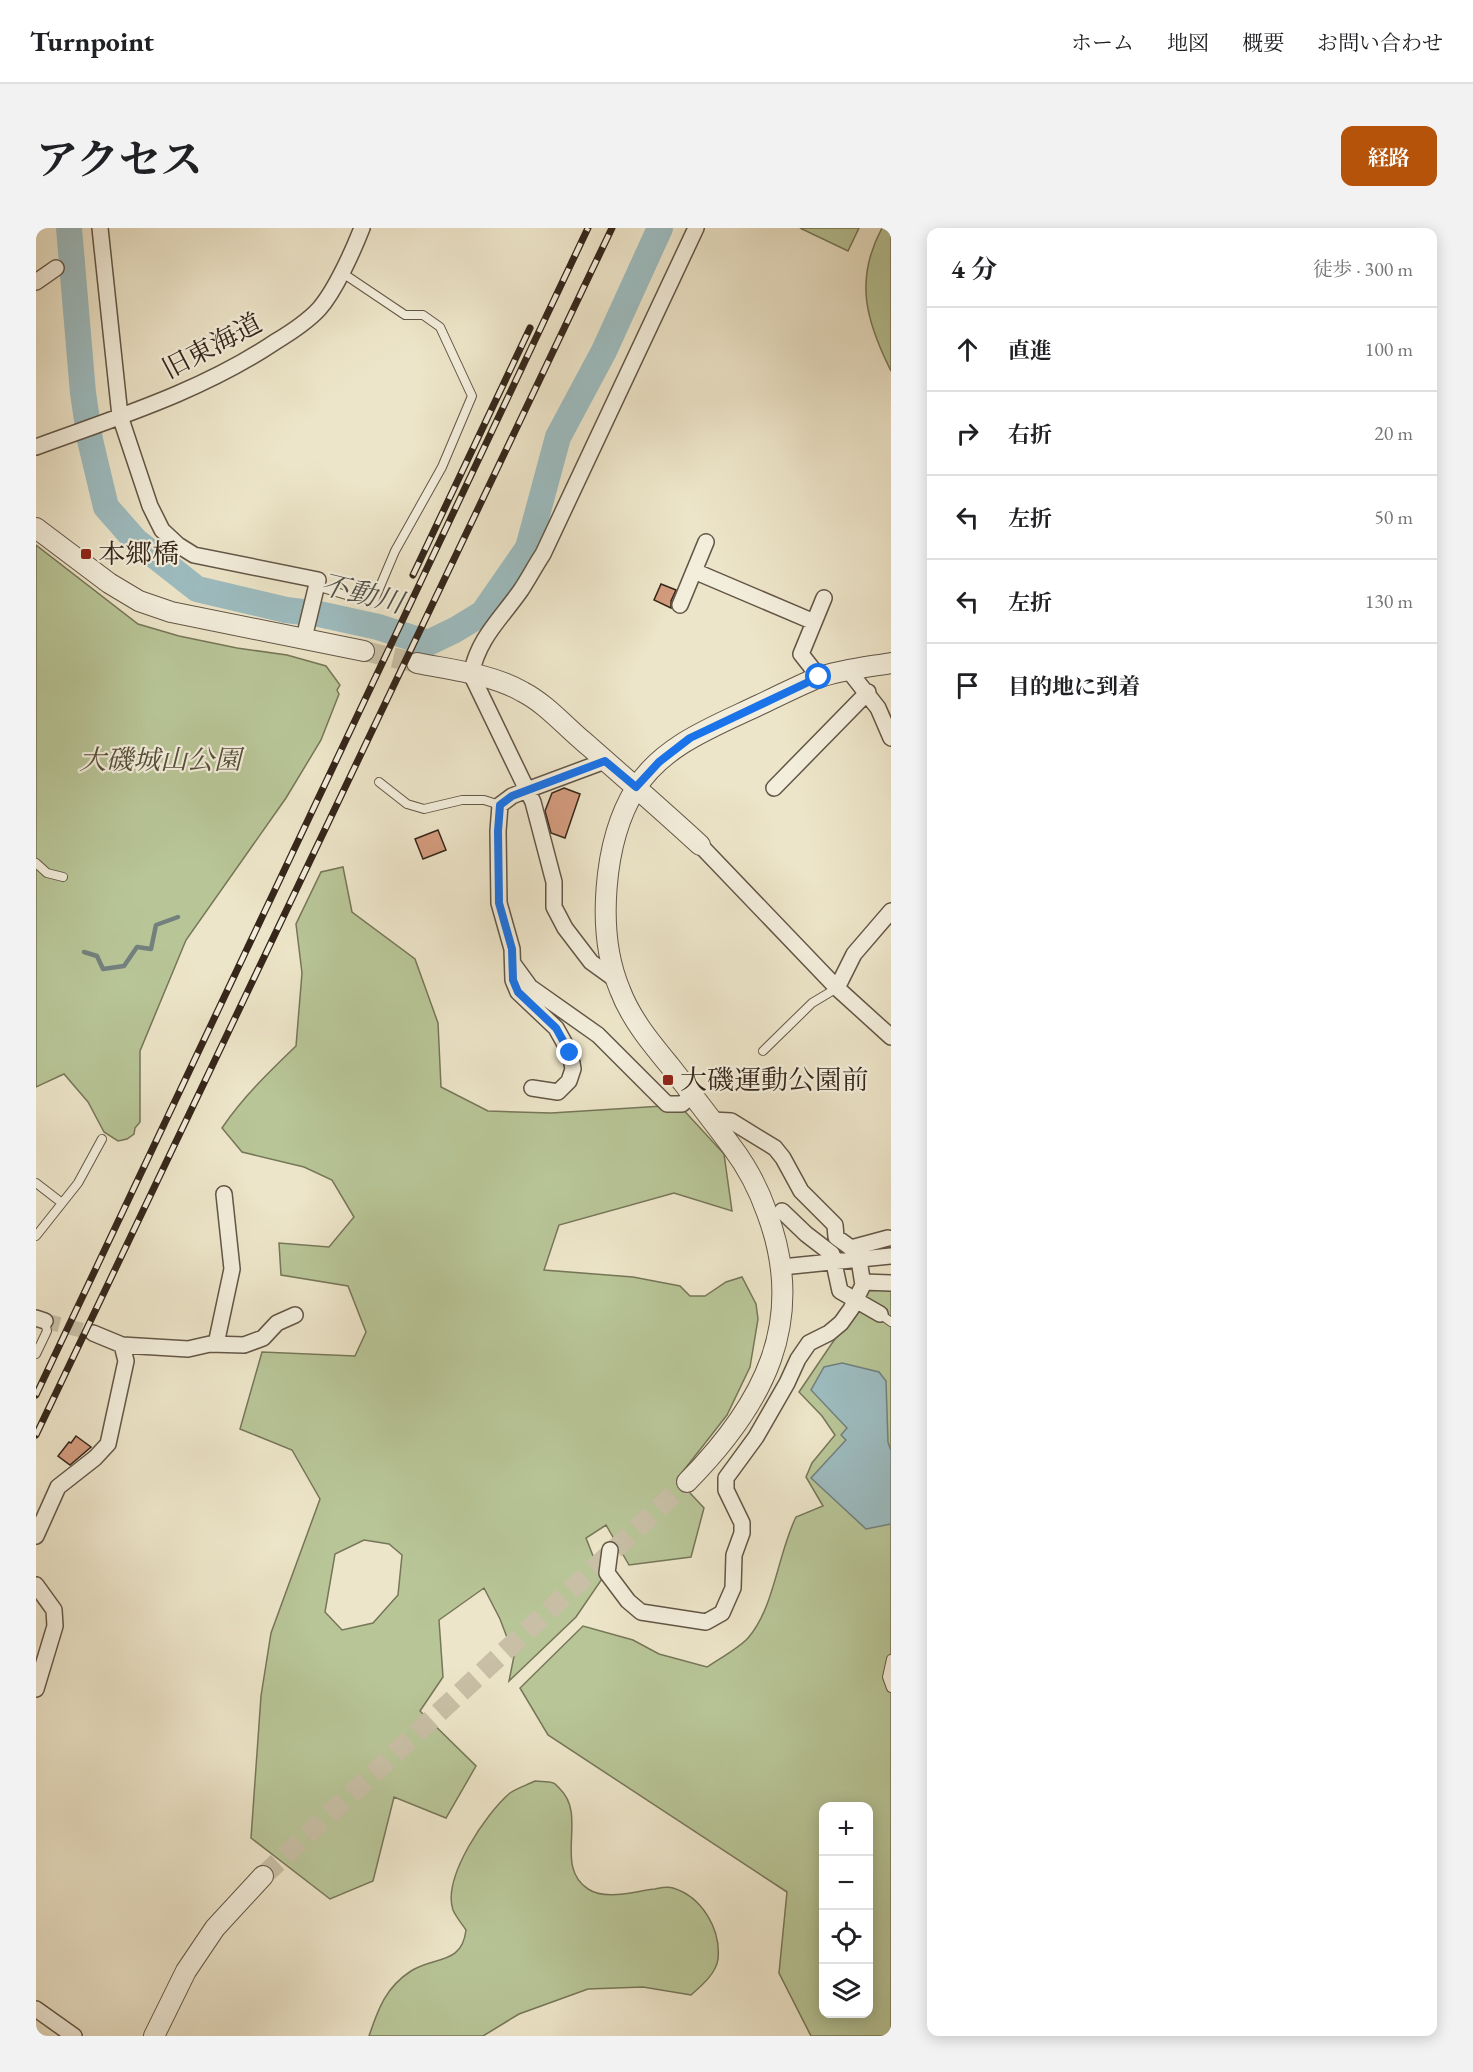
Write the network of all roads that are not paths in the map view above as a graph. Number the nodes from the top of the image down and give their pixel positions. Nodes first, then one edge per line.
1 (100, 228) edge
2 (362, 228) edge
3 (696, 228) edge
4 (56, 268) dead end
5 (342, 272) junction
6 (36, 282) edge
7 (114, 418) junction
8 (36, 447) edge
9 (36, 528) edge
10 (706, 542) dead end
11 (694, 572) junction
12 (316, 586) junction
13 (824, 598) dead end
14 (680, 605) dead end
15 (814, 622) junction
16 (305, 634) junction
17 (364, 651) tunnel mouth
18 (417, 663) tunnel mouth
19 (891, 663) edge
20 (849, 671) junction
21 (471, 674) junction
22 (819, 677) junction
23 (868, 692) junction
24 (891, 738) edge
25 (605, 761) junction
26 (379, 782) dead end
27 (636, 787) junction
28 (774, 788) dead end
29 (527, 790) junction
30 (500, 805) junction
31 (700, 845) joint
32 (36, 863) edge
33 (63, 877) dead end
34 (891, 911) edge
35 (514, 965) junction
36 (616, 980) junction
37 (837, 988) junction
38 (891, 1037) edge
39 (763, 1051) dead end
40 (532, 1088) dead end
41 (692, 1095) junction
42 (712, 1120) junction
43 (102, 1139) dead end
44 (36, 1183) edge
45 (224, 1194) dead end
46 (62, 1203) junction
47 (782, 1211) dead end
48 (36, 1236) edge
49 (888, 1238) dead end
50 (891, 1256) edge
51 (859, 1260) junction
52 (834, 1262) junction
53 (782, 1267) junction
54 (863, 1282) junction
55 (891, 1283) edge
56 (855, 1299) junction
57 (295, 1315) dead end
58 (885, 1318) edge
59 (40, 1320) edge
60 (93, 1333) tunnel mouth
61 (216, 1344) junction
62 (122, 1345) junction
63 (36, 1354) edge
64 (687, 1482) tunnel mouth
65 (36, 1536) edge
66 (610, 1550) dead end
67 (36, 1585) edge
68 (891, 1659) edge
69 (891, 1688) edge
70 (36, 1689) edge
71 (262, 1876) tunnel mouth
72 (36, 2009) edge
73 (74, 2036) edge
74 (154, 2036) edge

1 - 7 street
2 - 5 street, 旧東海道
3 - 21 street
4 - 6 street
5 - 7 street, 旧東海道
5 - 12 lane
7 - 8 street, 旧東海道
7 - 12 street
9 - 16 street
10 - 11 street
11 - 14 street
11 - 15 street
12 - 16 street
13 - 15 street
15 - 22 street
16 - 17 street
18 - 21 street
19 - 20 street
20 - 22 street
20 - 23 street
21 - 25 street
21 - 29 street
22 - 27 street
23 - 24 street
23 - 28 street
25 - 27 street
25 - 29 street
26 - 30 lane
27 - 31 street
27 - 36 street
29 - 30 street
29 - 36 street
30 - 35 street
31 - 37 street
32 - 33 lane
34 - 37 street
35 - 40 street
35 - 41 street
36 - 41 street
37 - 38 street
37 - 39 lane
41 - 42 street
42 - 49 street
42 - 53 street
43 - 46 lane
44 - 46 lane
45 - 61 street
46 - 48 lane
47 - 52 street
50 - 51 street
51 - 52 street
51 - 54 street
52 - 53 street
52 - 56 street
53 - 64 street
54 - 55 street
54 - 56 street
56 - 58 street
56 - 66 street
57 - 61 street
59 - 63 lane
60 - 62 street
61 - 62 street
62 - 65 street
67 - 70 street
68 - 69 lane
71 - 74 street
72 - 73 street

